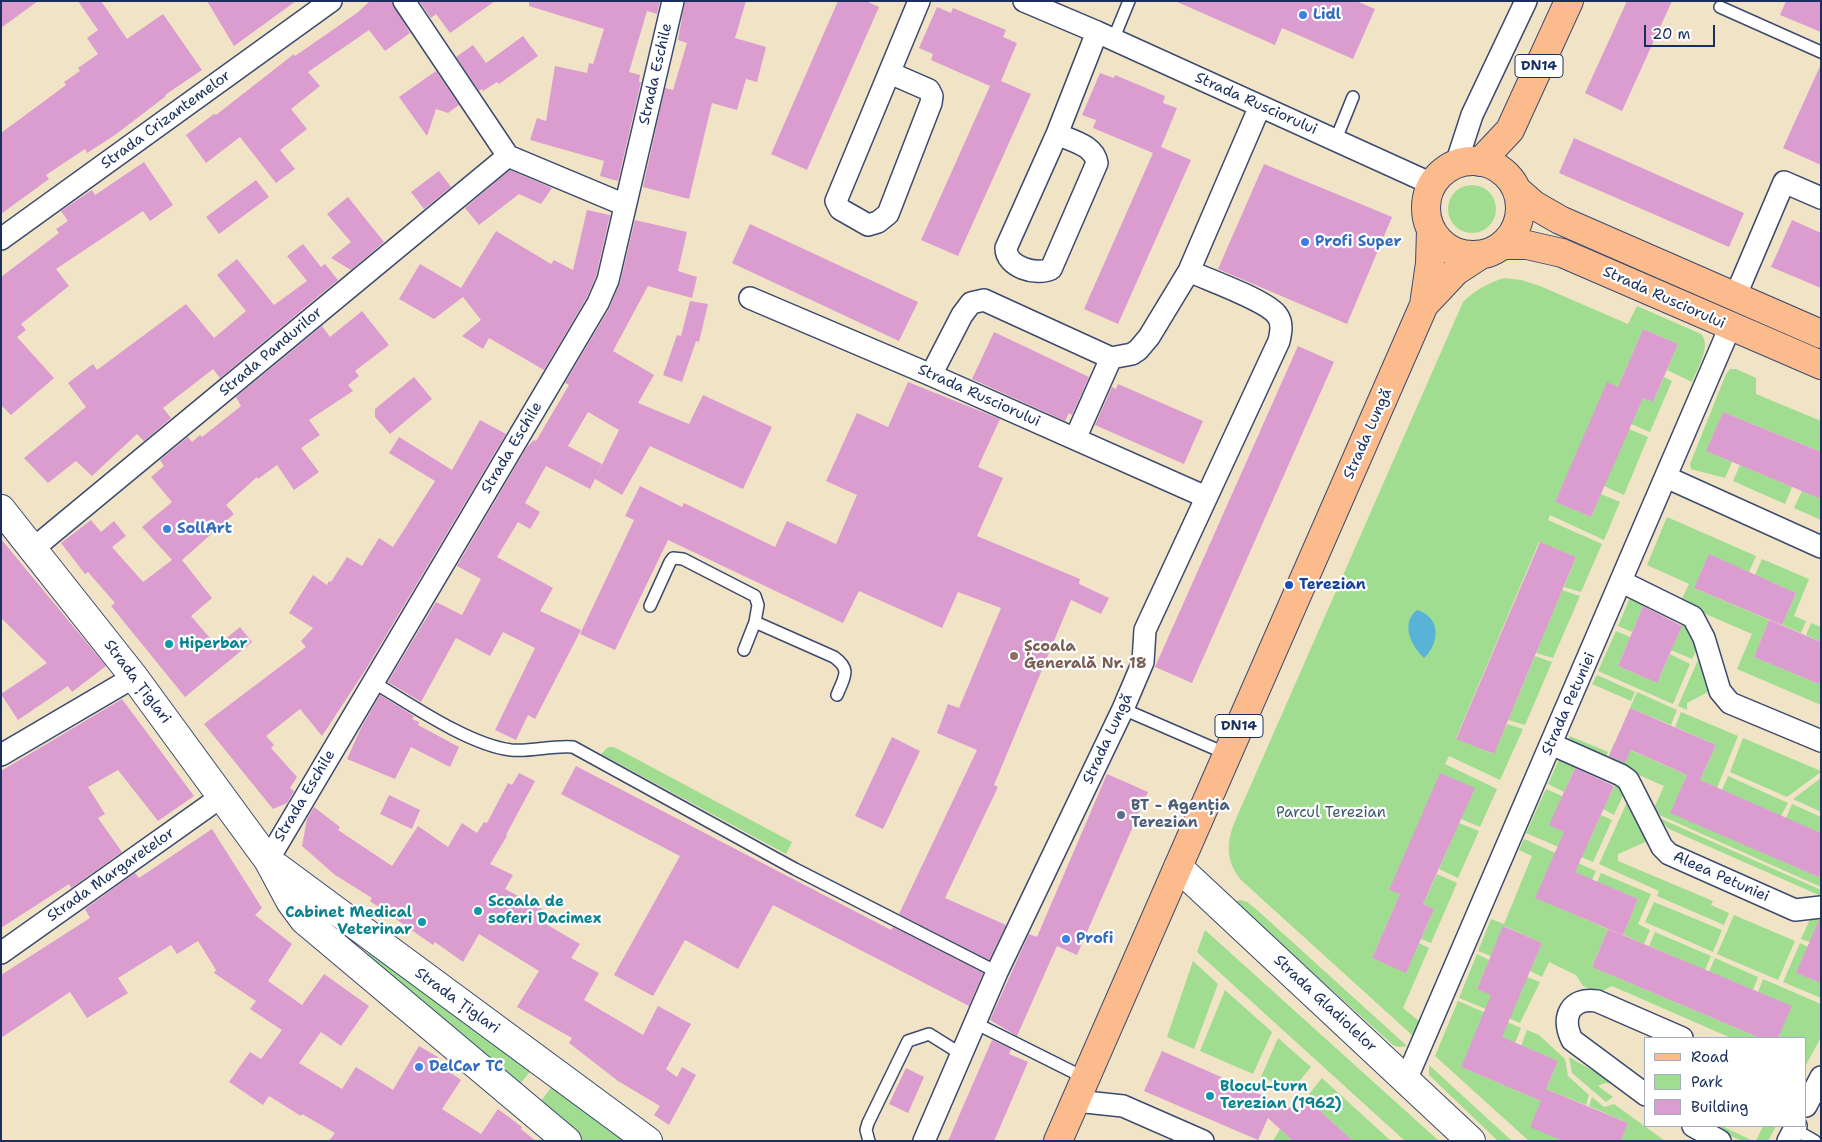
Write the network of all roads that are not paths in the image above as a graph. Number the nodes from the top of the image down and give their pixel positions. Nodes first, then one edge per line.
1 (331, 1) edge
2 (404, 1) edge
3 (672, 1) edge
4 (918, 1) edge
5 (1024, 1) edge
6 (1130, 1) edge
7 (1526, 1) edge
8 (1569, 1) edge
9 (1720, 7) dead end
10 (1105, 36) junction
11 (1821, 52) edge
12 (890, 73) junction
13 (1354, 97) dead end
14 (1260, 106) junction
15 (1510, 130) junction
16 (1057, 134) junction
17 (1336, 139) junction
18 (508, 156) junction
19 (1468, 163) junction
20 (1432, 184) junction
21 (1514, 185) junction
22 (1821, 198) edge
23 (625, 205) junction
24 (1431, 230) junction
25 (1, 239) edge
26 (1504, 245) junction
27 (1479, 256) junction
28 (1188, 271) junction
29 (1734, 297) junction
30 (750, 298) dead end
31 (1424, 305) junction
32 (1730, 327) junction
33 (1821, 334) edge
34 (1111, 358) junction
35 (1821, 365) edge
36 (930, 375) junction
37 (1075, 439) junction
38 (1666, 477) junction
39 (1206, 497) junction
40 (1, 510) edge
41 (1821, 547) edge
42 (34, 548) junction
43 (1622, 582) junction
44 (650, 606) dead end
45 (755, 622) junction
46 (744, 650) dead end
47 (134, 676) junction
48 (373, 682) junction
49 (837, 695) dead end
50 (1123, 709) junction
51 (1821, 741) edge
52 (1551, 744) junction
53 (1227, 754) junction
54 (1, 755) edge
55 (221, 797) junction
56 (268, 860) junction
57 (1178, 868) junction
58 (1821, 907) edge
59 (1, 953) edge
60 (998, 972) junction
61 (975, 1023) junction
62 (1680, 1037) edge
63 (961, 1054) junction
64 (1406, 1080) junction
65 (1081, 1090) junction
66 (1644, 1094) edge
67 (1695, 1127) edge
68 (1793, 1132) edge
69 (567, 1141) edge
70 (648, 1141) edge
71 (869, 1141) edge
72 (924, 1141) edge
73 (1058, 1141) edge
74 (1203, 1141) edge
75 (1471, 1141) edge
76 (1720, 1141) edge
77 (1815, 1141) edge

1 - 25 street, Strada Crizantemelor
2 - 18 street
3 - 23 street, Strada Eschile
4 - 12 street
5 - 10 street, Strada Rusciorului
6 - 10 lane
7 - 19 street
8 - 15 main road, DN14
9 - 11 lane
10 - 14 street, Strada Rusciorului
10 - 16 street
12 - 12 street
13 - 17 lane
14 - 17 street, Strada Rusciorului
14 - 28 street
15 - 19 main road, DN14
15 - 21 main road
16 - 16 street
17 - 20 street, Strada Rusciorului
18 - 23 street
18 - 42 street, Strada Pandurilor
19 - 20 main road, DN14
19 - 21 main road
20 - 24 main road, DN14
21 - 26 main road
21 - 29 main road, Strada Rusciorului
22 - 29 street
23 - 48 street, Strada Eschile
24 - 27 main road
24 - 31 main road, Strada Lungă / DN14
26 - 27 main road, DN14
26 - 32 main road, Strada Rusciorului
27 - 31 main road, Strada Lungă / DN14
28 - 34 street
28 - 39 street, Strada Lungă
29 - 33 main road, Strada Rusciorului
30 - 36 street, Strada Rusciorului
31 - 53 main road, Strada Lungă / DN14
32 - 35 main road, Strada Rusciorului
32 - 38 street, Strada Petuniei
34 - 36 street
34 - 37 street
36 - 37 street, Strada Rusciorului
37 - 39 street, Strada Rusciorului
38 - 41 street
38 - 43 street, Strada Petuniei
39 - 50 street, Strada Lungă
40 - 42 street, Strada Țiglari
42 - 47 street, Strada Țiglari
43 - 51 street
43 - 52 street, Strada Petuniei
44 - 45 lane
45 - 46 lane
45 - 49 lane
47 - 54 street
47 - 55 street, Strada Țiglari
48 - 56 street, Strada Eschile
48 - 60 lane
50 - 53 lane
50 - 60 street, Strada Lungă
52 - 58 street, Aleea Petuniei
52 - 64 street, Strada Petuniei
53 - 57 main road, Strada Lungă / DN14
55 - 56 street, Strada Țiglari
55 - 59 street, Strada Margaretelor
56 - 69 street, Strada Țiglari
56 - 70 street, Strada Țiglari
57 - 64 street, Strada Gladiolelor
57 - 65 main road, Strada Lungă / DN14
60 - 61 street, Strada Lungă
61 - 63 street, Strada Lungă
61 - 65 lane
62 - 66 street
63 - 71 lane
63 - 72 street, Strada Lungă
64 - 75 street, Strada Gladiolelor
65 - 73 main road, Strada Lungă / DN14
65 - 74 street
67 - 76 street
68 - 77 lane

